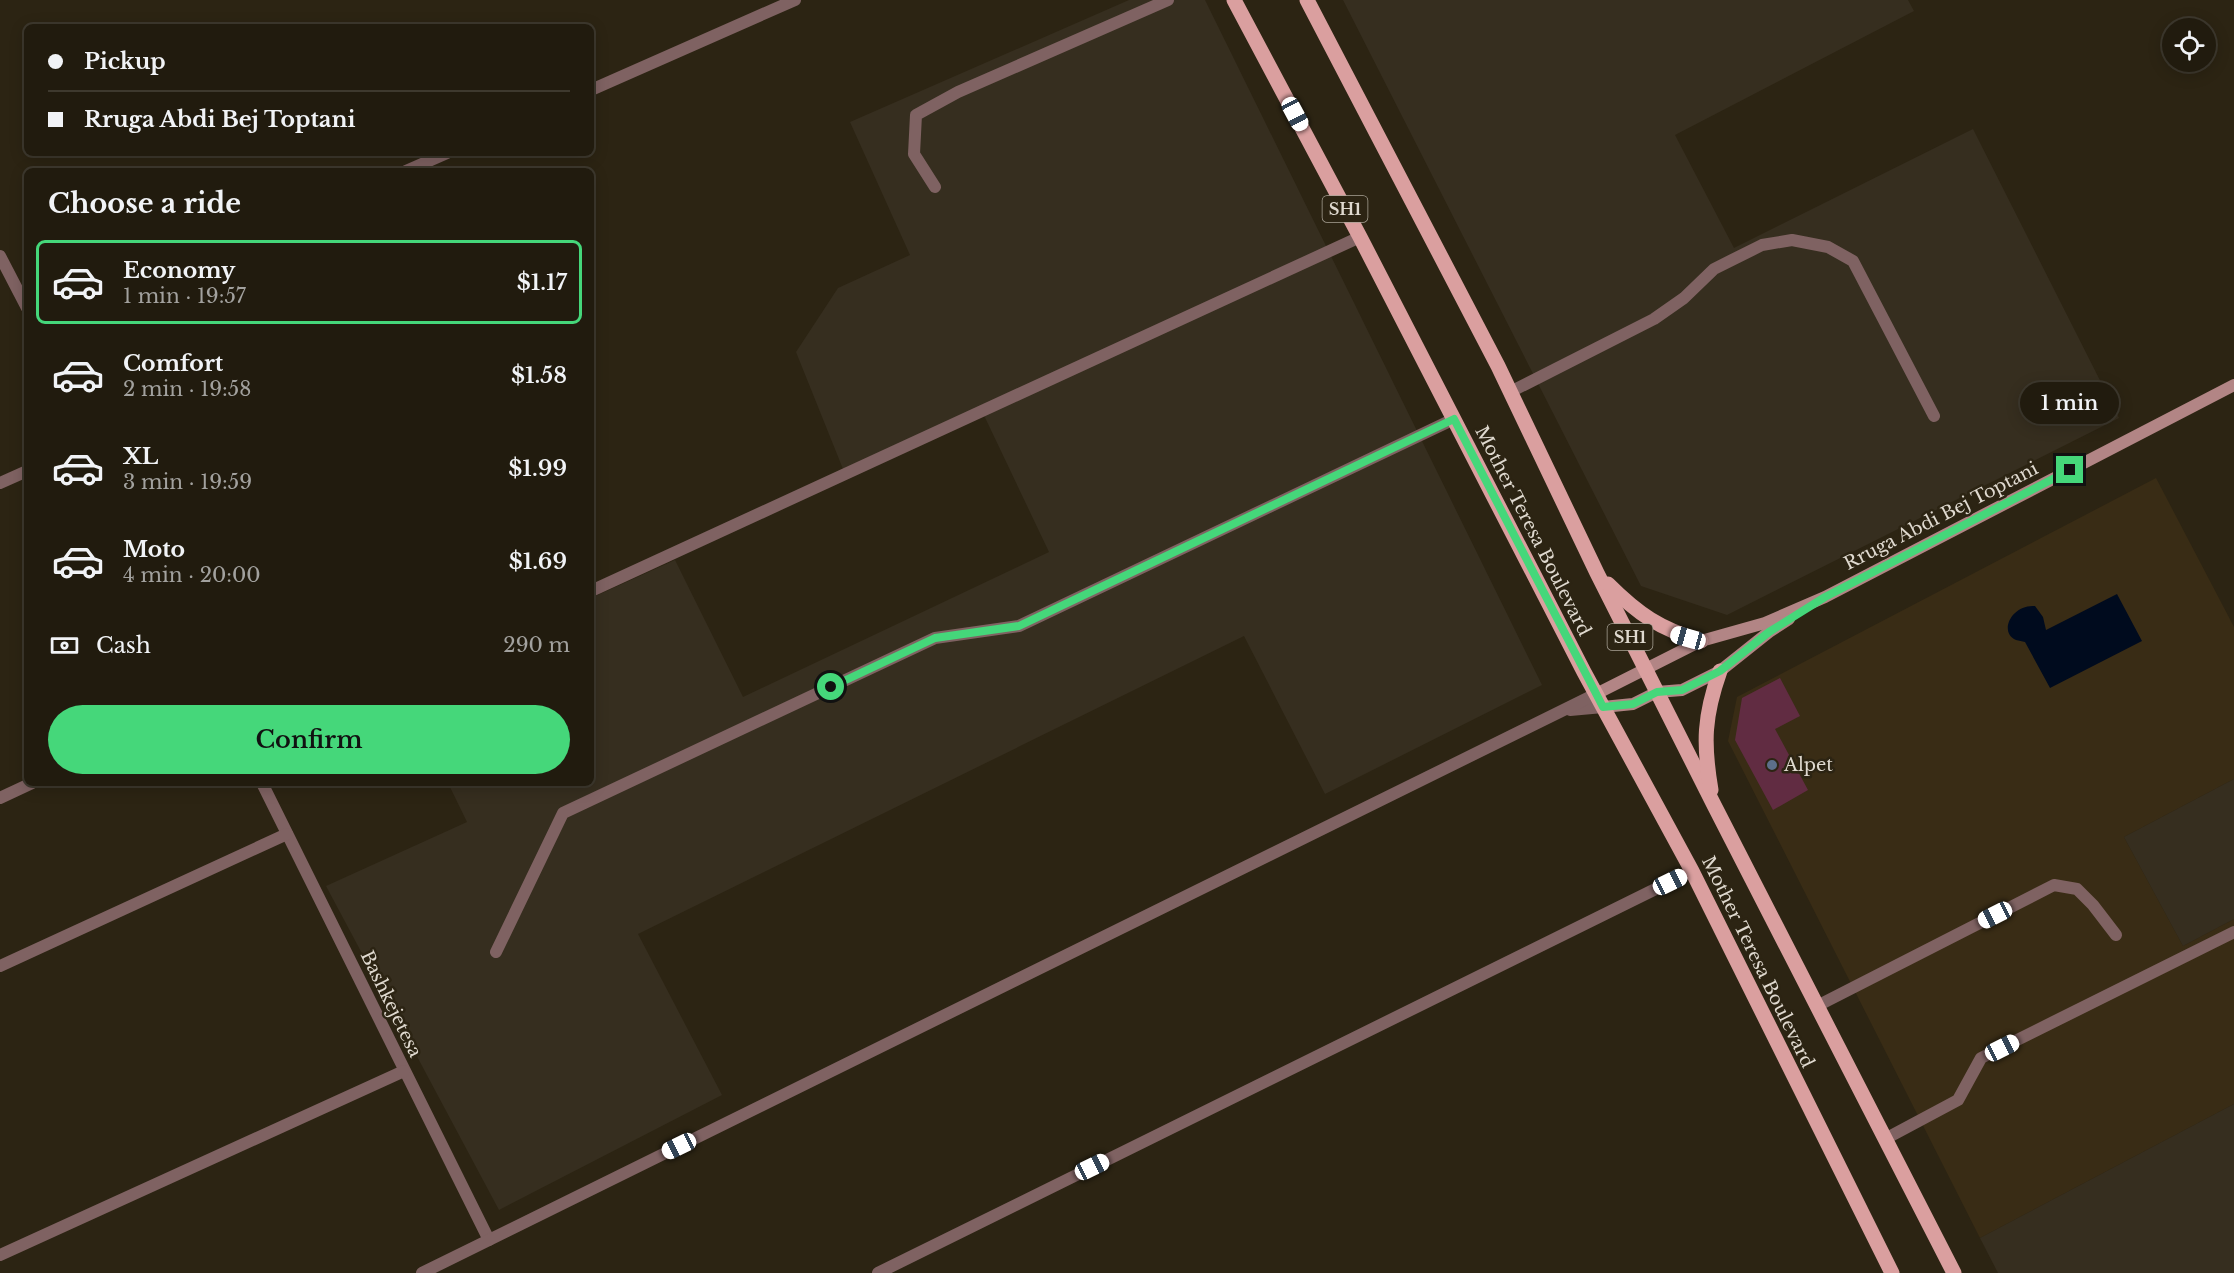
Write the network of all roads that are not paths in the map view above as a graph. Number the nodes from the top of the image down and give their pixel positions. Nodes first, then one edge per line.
1 (795, 0) edge
2 (1168, 0) edge
3 (1234, 0) edge
4 (1307, 0) edge
5 (594, 89) edge
6 (440, 156) edge
7 (413, 168) edge
8 (935, 187) dead end
9 (1360, 237) junction
10 (0, 256) edge
11 (24, 302) edge
12 (2234, 385) edge
13 (1510, 392) junction
14 (1934, 416) dead end
15 (1454, 419) junction
16 (24, 472) edge
17 (0, 483) edge
18 (1597, 573) junction
19 (594, 590) edge
20 (1825, 597) junction
21 (1701, 641) junction
22 (1647, 669) junction
23 (1720, 671) junction
24 (1657, 692) junction
25 (1600, 700) junction
26 (26, 786) edge
27 (263, 786) edge
28 (0, 798) edge
29 (1714, 805) junction
30 (287, 834) junction
31 (1692, 871) junction
32 (2234, 932) edge
33 (2116, 935) dead end
34 (496, 952) dead end
35 (0, 966) edge
36 (1817, 1006) junction
37 (404, 1071) junction
38 (1885, 1139) junction
39 (489, 1240) junction
40 (0, 1256) edge
41 (422, 1273) edge
42 (878, 1273) edge
43 (1892, 1273) edge
44 (1954, 1273) edge

1 - 5 street
2 - 8 street
3 - 9 main road, Mother Teresa Boulevard / SH1
4 - 13 main road, Mother Teresa Boulevard / SH1
6 - 7 street
9 - 15 main road, Mother Teresa Boulevard / SH1
9 - 19 street
10 - 11 street
12 - 20 main road, Rruga Abdi Bej Toptani
13 - 14 street
13 - 18 main road, Mother Teresa Boulevard / SH1
15 - 25 main road, Mother Teresa Boulevard / SH1
15 - 34 street
16 - 17 street
18 - 21 main road
18 - 22 main road, Mother Teresa Boulevard / SH1
20 - 21 main road, Rruga Abdi Bej Toptani
20 - 23 main road, Rruga Abdi Bej Toptani
21 - 22 main road, Rruga Abdi Bej Toptani
22 - 24 main road, Mother Teresa Boulevard / SH1
22 - 25 main road, Rruga Abdi Bej Toptani
23 - 24 main road, Rruga Abdi Bej Toptani
23 - 29 main road
24 - 25 main road, Rruga Abdi Bej Toptani
24 - 29 main road, Mother Teresa Boulevard / SH1
25 - 31 main road, Mother Teresa Boulevard / SH1
25 - 39 street
26 - 28 street
27 - 30 street, Bashkejetesa
29 - 36 main road, Mother Teresa Boulevard / SH1
30 - 35 street
30 - 37 street, Bashkejetesa
31 - 42 street
31 - 43 main road, Mother Teresa Boulevard / SH1
32 - 38 street
33 - 36 street
36 - 38 main road, Mother Teresa Boulevard / SH1
37 - 39 street, Bashkejetesa
37 - 40 street
38 - 44 main road, Mother Teresa Boulevard / SH1
39 - 41 street

